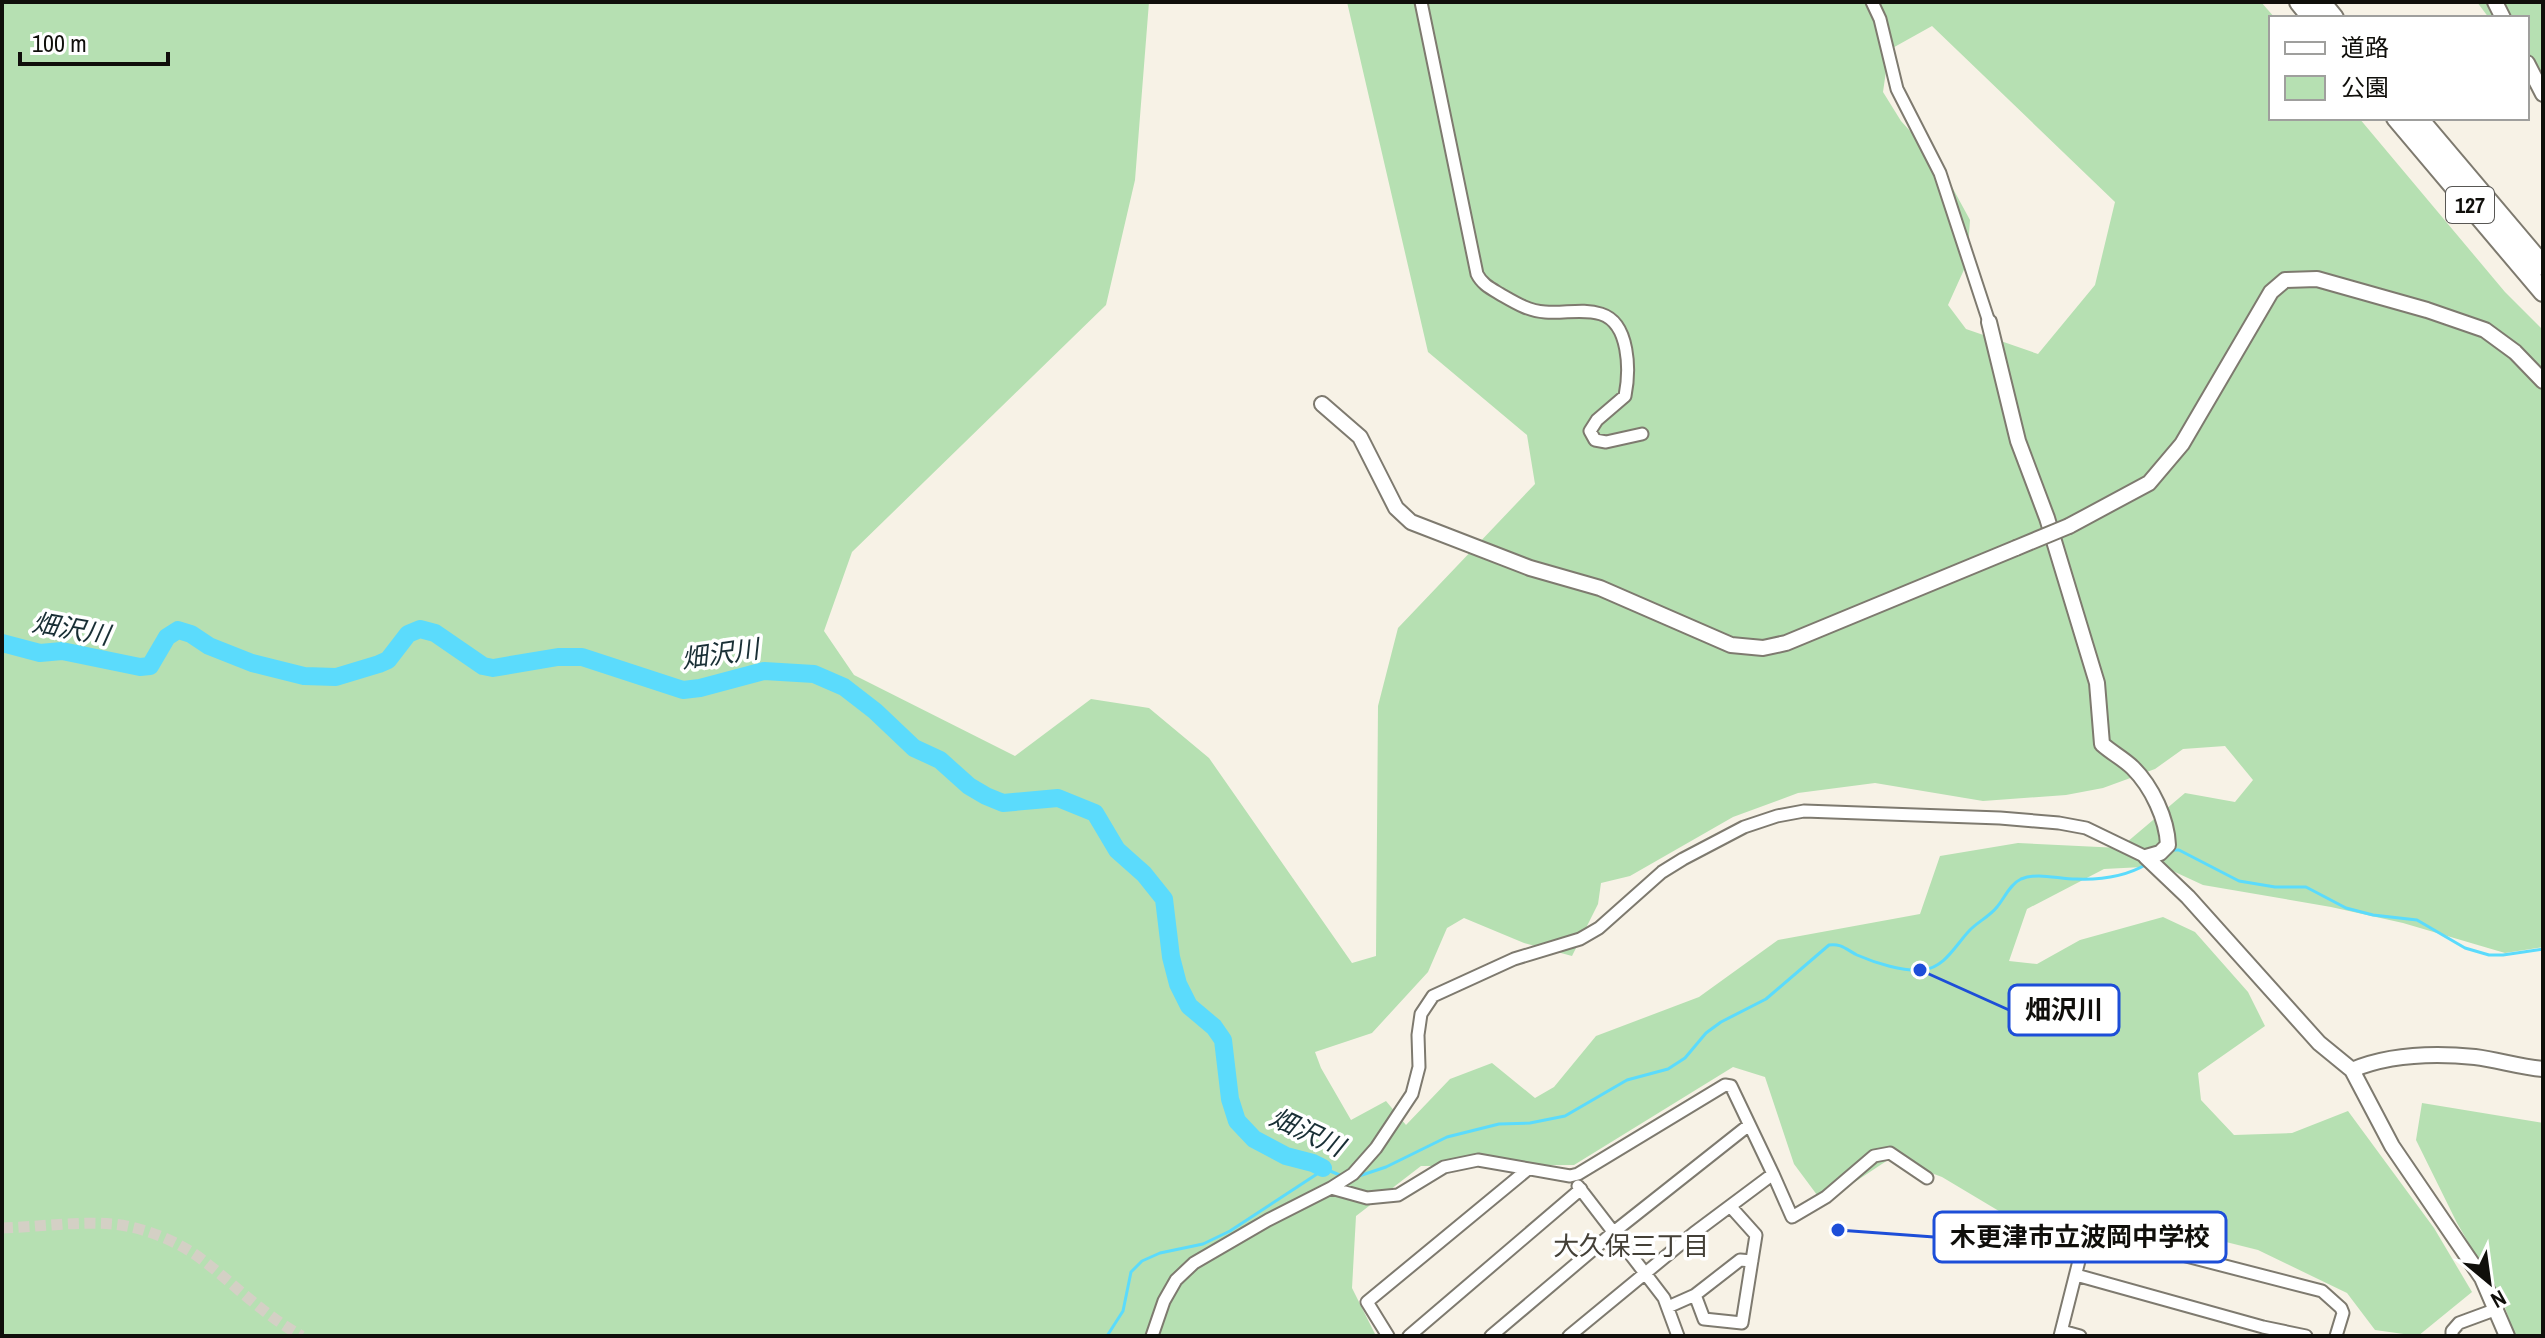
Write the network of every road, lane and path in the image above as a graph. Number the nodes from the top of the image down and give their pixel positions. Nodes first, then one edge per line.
1 (1421, 2) edge
2 (1872, 2) edge
3 (2529, 67) edge
4 (2543, 94) edge
5 (2398, 120) edge
6 (2420, 120) edge
7 (2543, 266) edge
8 (2543, 292) edge
9 (1989, 322) joint
10 (2543, 381) edge
11 (1322, 404) dead end
12 (1642, 434) dead end
13 (2146, 857) junction
14 (2543, 1069) edge
15 (2352, 1070) junction
16 (1749, 1125) junction
17 (1527, 1170) junction
18 (1773, 1174) junction
19 (1570, 1176) junction
20 (1927, 1178) dead end
21 (1331, 1188) junction
22 (1581, 1189) junction
23 (1730, 1206) junction
24 (1615, 1231) junction
25 (1752, 1261) junction
26 (1646, 1273) junction
27 (2076, 1275) junction
28 (1695, 1295) junction
29 (1668, 1307) junction
30 (2497, 1309) junction
31 (2262, 1332) edge
32 (2061, 1334) edge
33 (1152, 1336) edge
34 (1388, 1336) edge
35 (1409, 1336) edge
36 (1491, 1336) edge
37 (1569, 1336) edge
38 (1678, 1336) edge
39 (2080, 1336) edge
40 (2306, 1336) edge
41 (2336, 1336) edge
42 (2452, 1336) edge
43 (2507, 1336) edge

1 - 12 street
2 - 9 street
3 - 4 street
5 - 8 highway, 127
6 - 7 highway, 127
9 - 13 street
10 - 11 street, bridge
13 - 15 street
13 - 21 street
14 - 15 street
15 - 30 street
16 - 18 street
16 - 19 street
16 - 24 street
17 - 19 street
17 - 21 street
17 - 34 street
18 - 20 street
18 - 23 street
19 - 22 street
21 - 33 street
22 - 24 street
22 - 35 street
23 - 25 street
23 - 26 street
24 - 26 street
24 - 36 street
25 - 28 street
25 - 28 street
26 - 29 street
26 - 37 street
27 - 31 street
27 - 32 street
27 - 41 street
28 - 29 street
29 - 38 street
30 - 42 street
30 - 43 street
31 - 40 street
32 - 39 street

